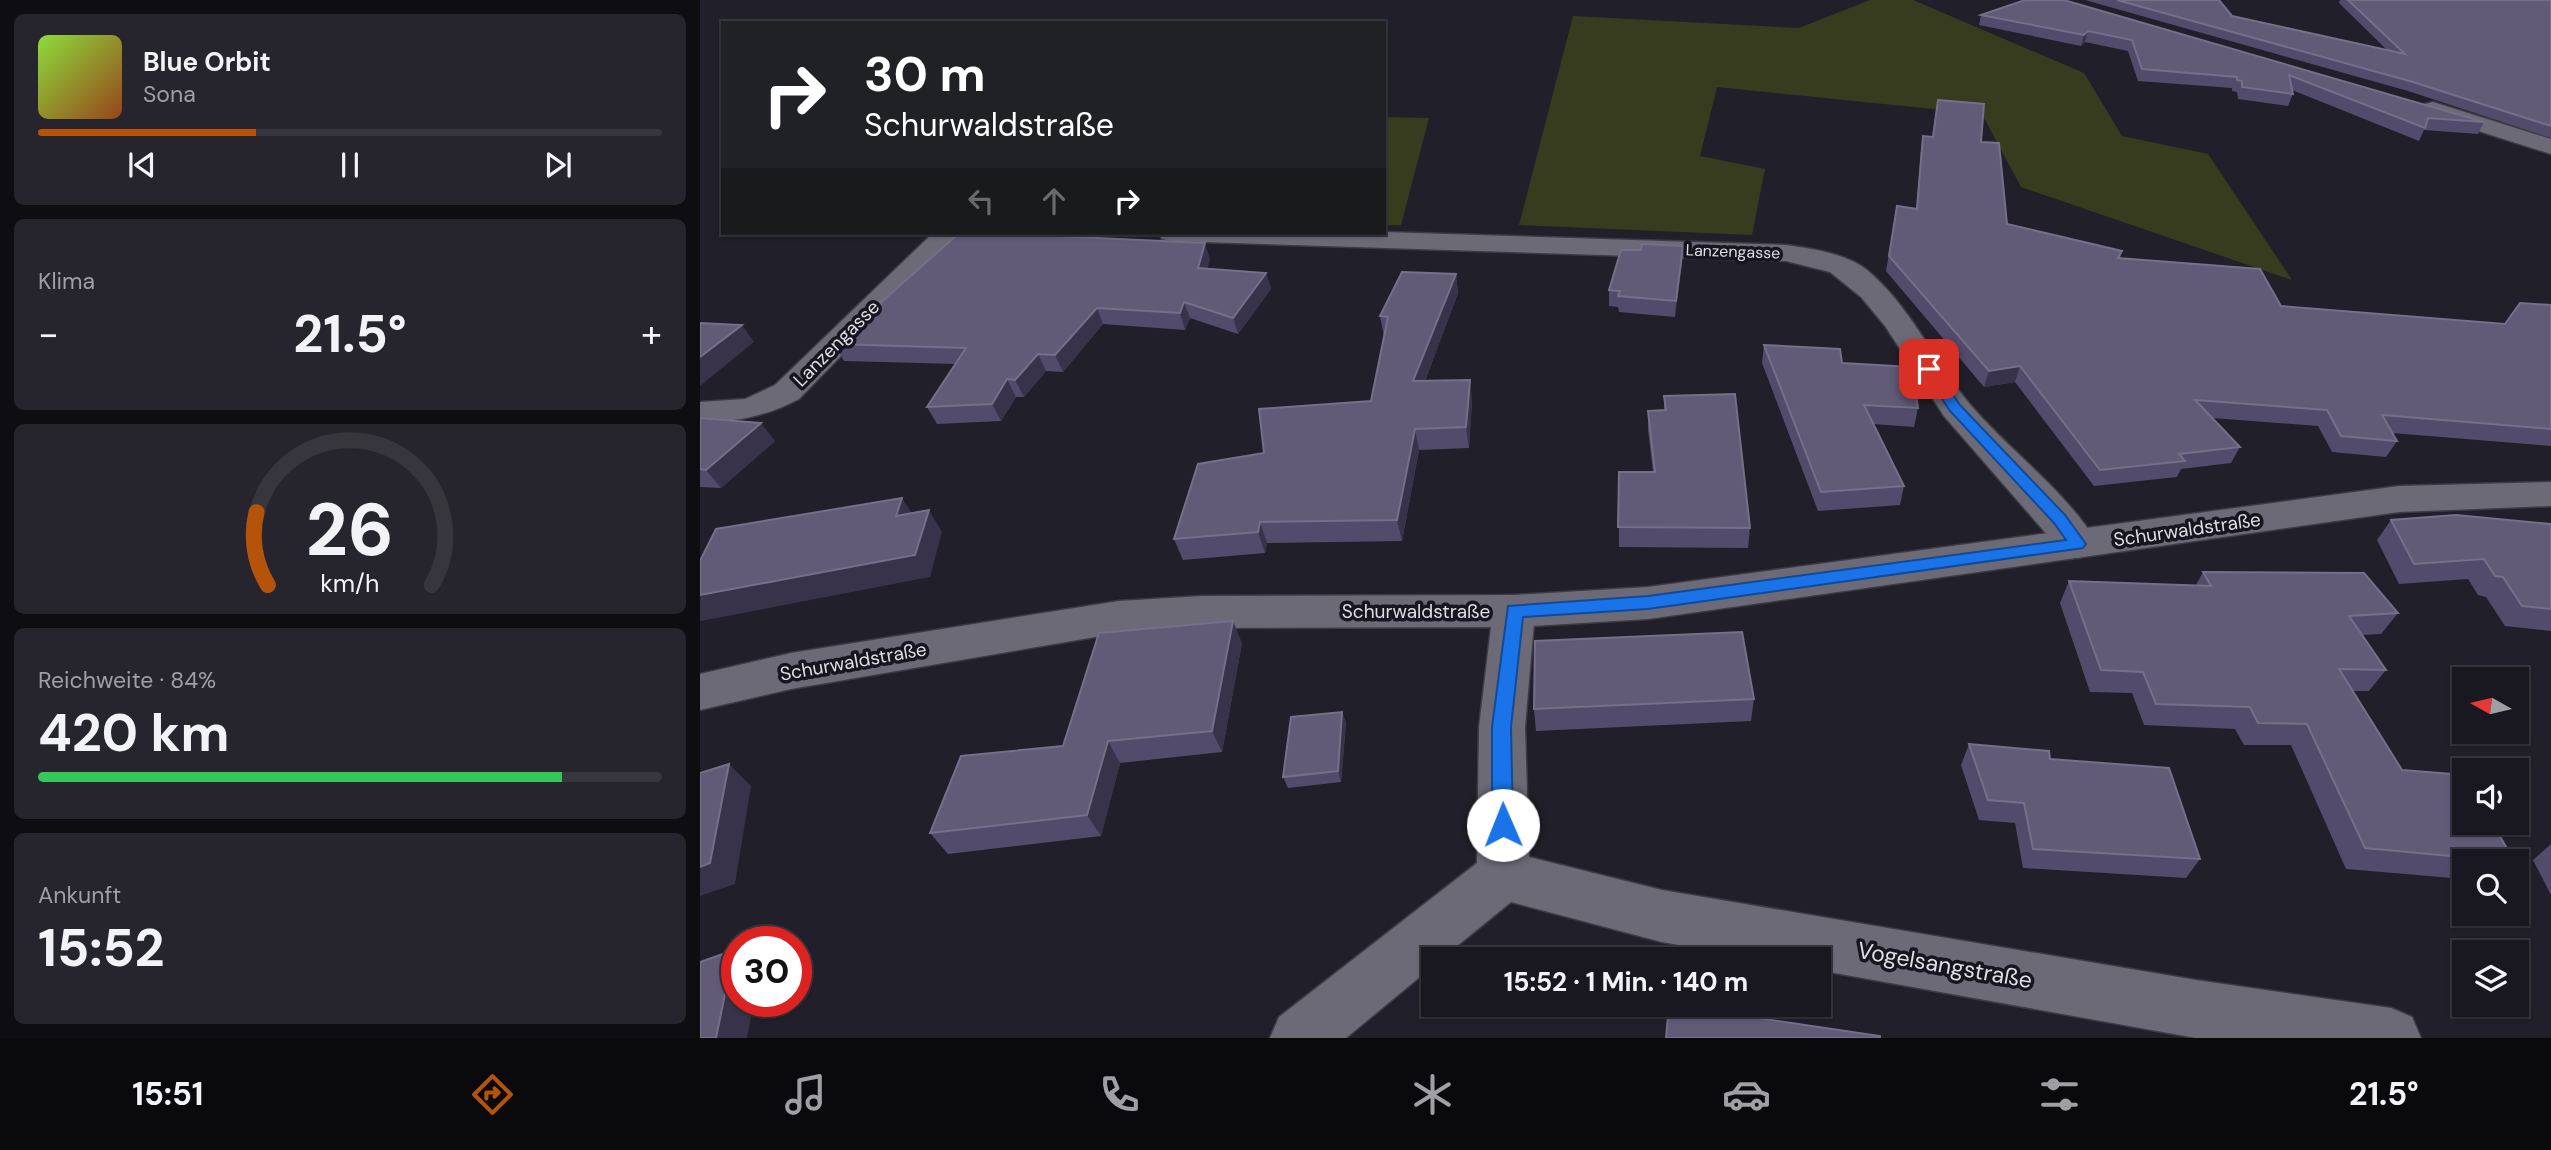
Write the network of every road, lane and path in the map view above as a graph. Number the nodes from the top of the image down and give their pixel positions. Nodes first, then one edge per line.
1 (2412, 103) edge
2 (2551, 127) edge
3 (2518, 135) junction
4 (2551, 148) edge
5 (949, 235) edge
6 (1235, 235) edge
7 (700, 412) edge
8 (2551, 494) edge
9 (2078, 544) junction
10 (1514, 611) junction
11 (700, 692) edge
12 (1503, 874) junction
13 (1300, 1038) edge
14 (2391, 1038) edge

1 - 3 street
2 - 3 street
3 - 4 street
5 - 7 street, Lanzengasse
6 - 9 street, Lanzengasse
8 - 9 street, Schurwaldstraße
9 - 10 street, Schurwaldstraße
10 - 11 street, Schurwaldstraße
10 - 12 street
12 - 13 street
12 - 14 street, Vogelsangstraße

